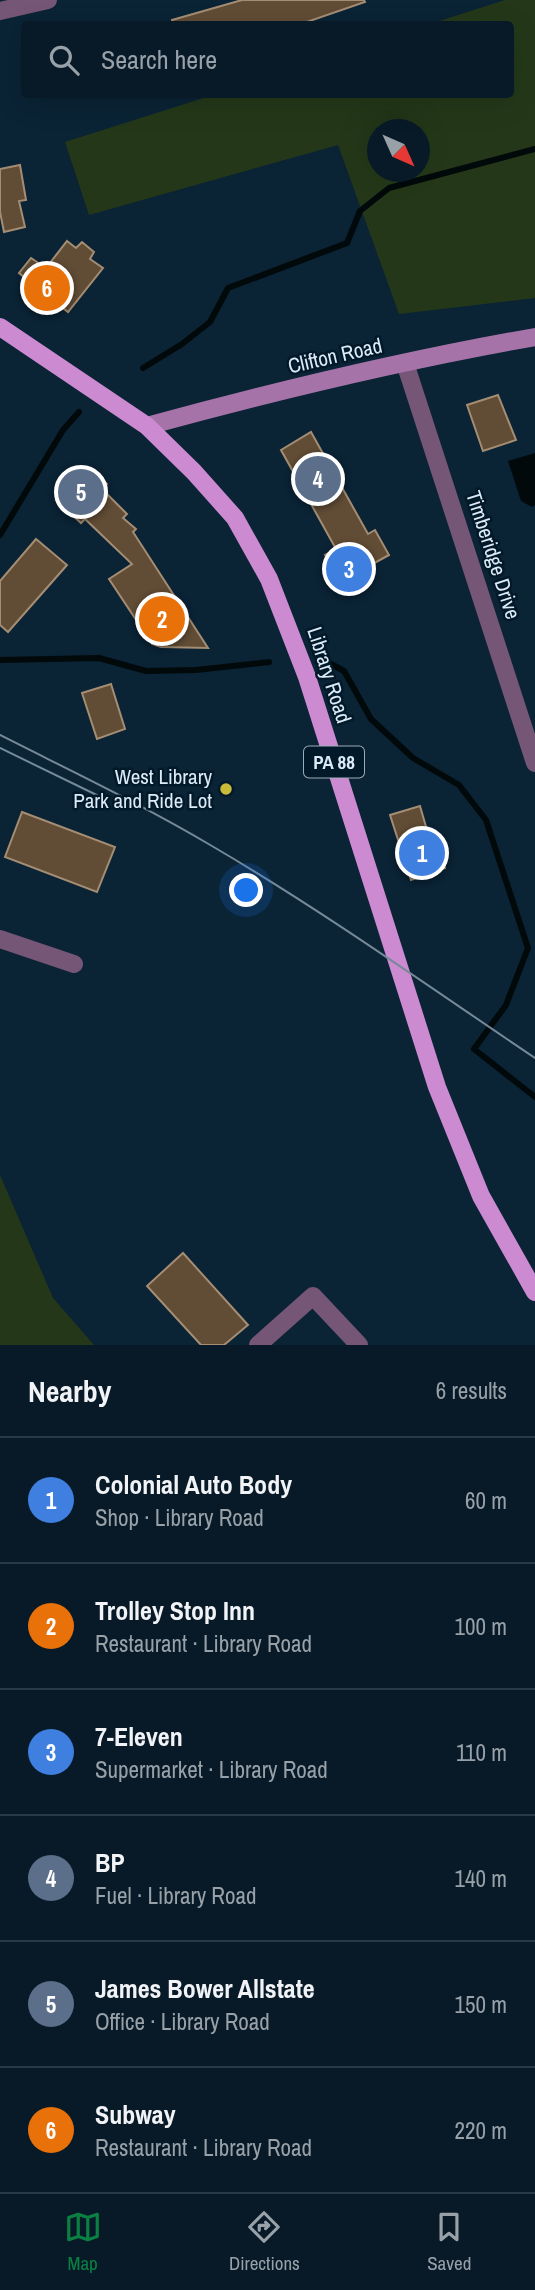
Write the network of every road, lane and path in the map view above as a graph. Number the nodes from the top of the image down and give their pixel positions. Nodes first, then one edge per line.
1 (48, 0) edge
2 (0, 11) edge
3 (0, 327) edge
4 (535, 337) edge
5 (405, 363) junction
6 (147, 426) junction
7 (535, 763) edge
8 (0, 939) edge
9 (74, 964) dead end
10 (535, 1292) edge
11 (258, 1345) edge
12 (359, 1345) edge

1 - 2 street
3 - 6 main road, Library Road / PA 88
4 - 5 main road, Clifton Road
5 - 6 main road, Clifton Road
5 - 7 street, Timberidge Drive
6 - 10 main road, Library Road / PA 88
8 - 9 street
11 - 12 street

